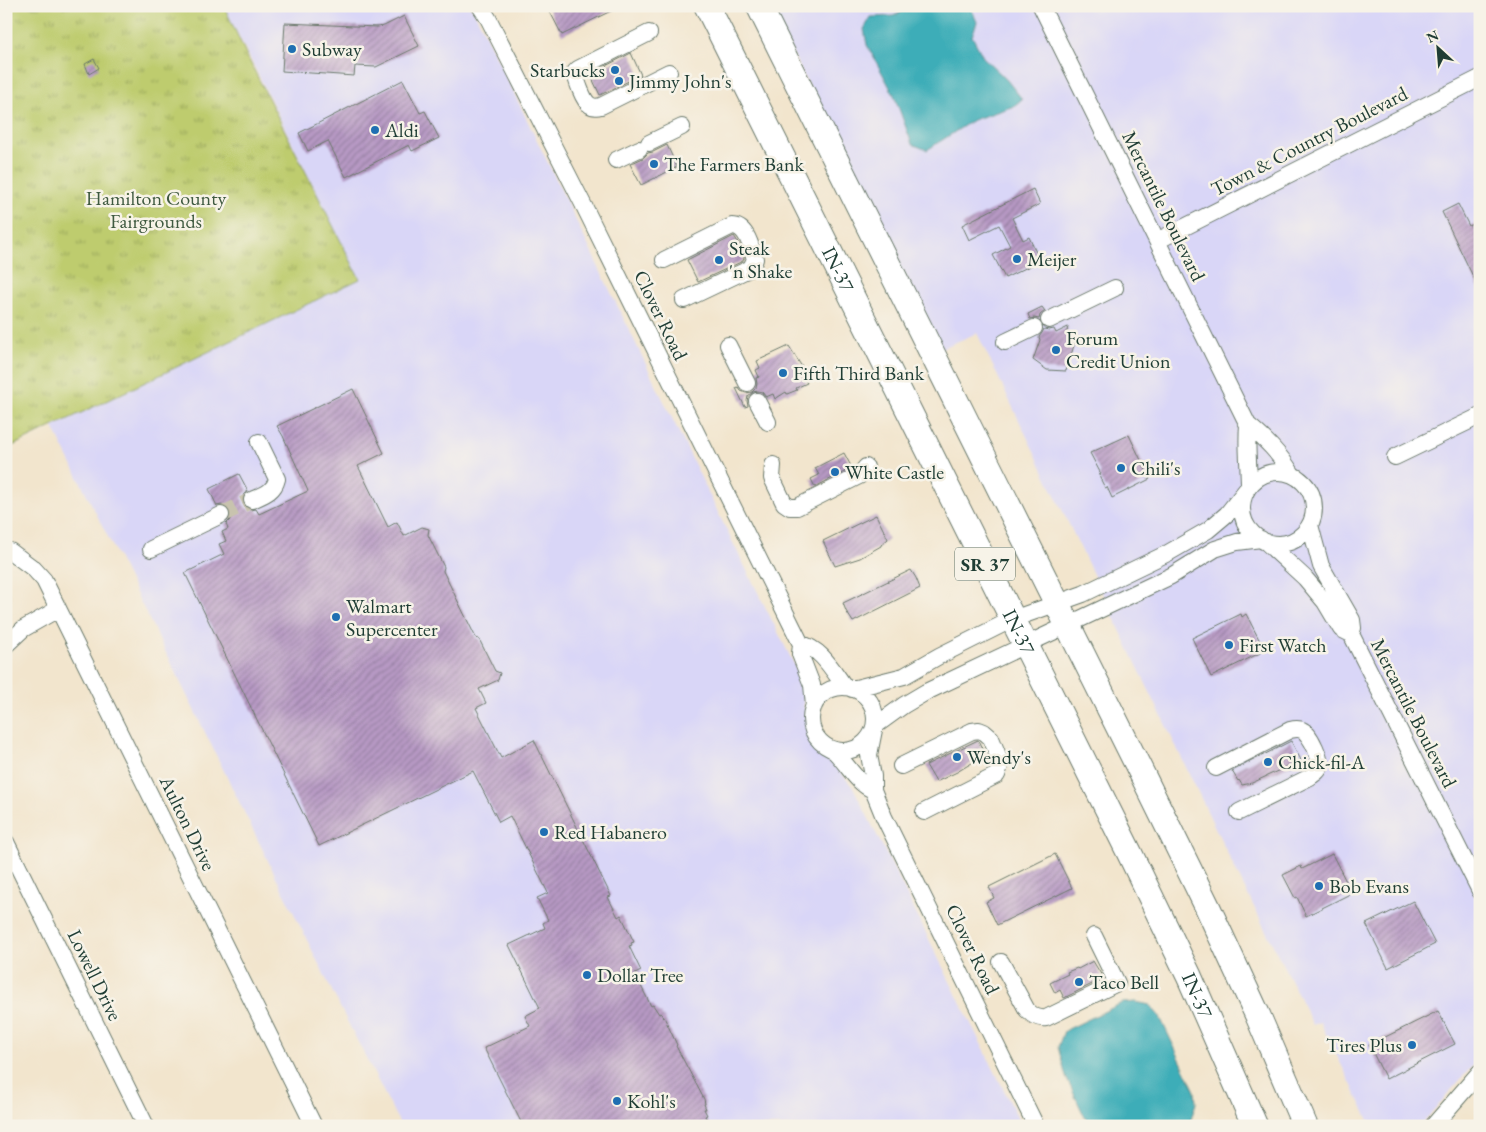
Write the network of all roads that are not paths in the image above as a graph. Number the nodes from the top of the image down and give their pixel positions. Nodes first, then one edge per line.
1 (480, 6) edge
2 (707, 6) edge
3 (759, 6) edge
4 (1041, 6) edge
5 (649, 33) dead end
6 (669, 72) dead end
7 (1480, 78) edge
8 (682, 127) dead end
9 (616, 160) dead end
10 (1157, 241) junction
11 (664, 260) dead end
12 (1115, 288) dead end
13 (684, 300) dead end
14 (1049, 320) dead end
15 (1034, 328) dead end
16 (1005, 342) dead end
17 (728, 344) dead end
18 (747, 383) dead end
19 (757, 401) dead end
20 (1480, 416) edge
21 (768, 422) dead end
22 (1248, 425) junction
23 (259, 442) dead end
24 (1395, 458) dead end
25 (773, 465) dead end
26 (866, 468) dead end
27 (1292, 474) junction
28 (1247, 488) junction
29 (252, 500) tunnel mouth
30 (222, 515) tunnel mouth
31 (1310, 525) junction
32 (1264, 541) junction
33 (151, 549) dead end
34 (10, 550) dead end
35 (58, 609) junction
36 (1062, 614) junction
37 (1013, 619) junction
38 (1351, 634) junction
39 (801, 644) junction
40 (1026, 644) junction
41 (6, 645) edge
42 (849, 688) junction
43 (814, 706) junction
44 (874, 728) junction
45 (833, 750) junction
46 (901, 766) dead end
47 (1216, 768) dead end
48 (873, 790) junction
49 (924, 812) dead end
50 (1239, 812) dead end
51 (6, 842) edge
52 (1480, 891) edge
53 (1094, 936) dead end
54 (1001, 962) dead end
55 (1480, 1072) edge
56 (146, 1126) edge
57 (314, 1126) edge
58 (1036, 1126) edge
59 (1255, 1126) edge
60 (1305, 1126) edge
61 (1434, 1126) edge

1 - 39 street, Clover Road
2 - 37 highway, IN-37 / SR 37
3 - 36 highway, SR 37
4 - 10 street, Mercantile Boulevard
5 - 6 street
7 - 10 street, Town & Country Boulevard
8 - 9 street
10 - 22 street, Mercantile Boulevard
11 - 13 street
12 - 14 street
15 - 16 street
17 - 18 street
19 - 21 street
20 - 24 street
22 - 27 street, Mercantile Boulevard
22 - 28 street, Mercantile Boulevard
23 - 29 street
25 - 26 street
27 - 28 street
27 - 31 street
28 - 32 street
28 - 36 street
30 - 33 street
31 - 32 street
31 - 38 street, Mercantile Boulevard
32 - 36 street
32 - 38 street, Mercantile Boulevard
34 - 35 street, Aulton Drive
35 - 41 street
35 - 57 street, Aulton Drive
36 - 37 street
36 - 40 street
36 - 60 highway, SR 37
37 - 40 highway, IN-37 / SR 37
37 - 42 street
38 - 52 street, Mercantile Boulevard
39 - 42 street
39 - 43 street, Clover Road
40 - 44 street
40 - 59 highway, IN-37 / SR 37
42 - 43 street
42 - 44 street
43 - 45 street
44 - 45 street
44 - 48 street, Clover Road
45 - 48 street, Clover Road
46 - 49 street
47 - 50 street
48 - 58 street, Clover Road
51 - 56 street, Lowell Drive
53 - 54 street
55 - 61 street

